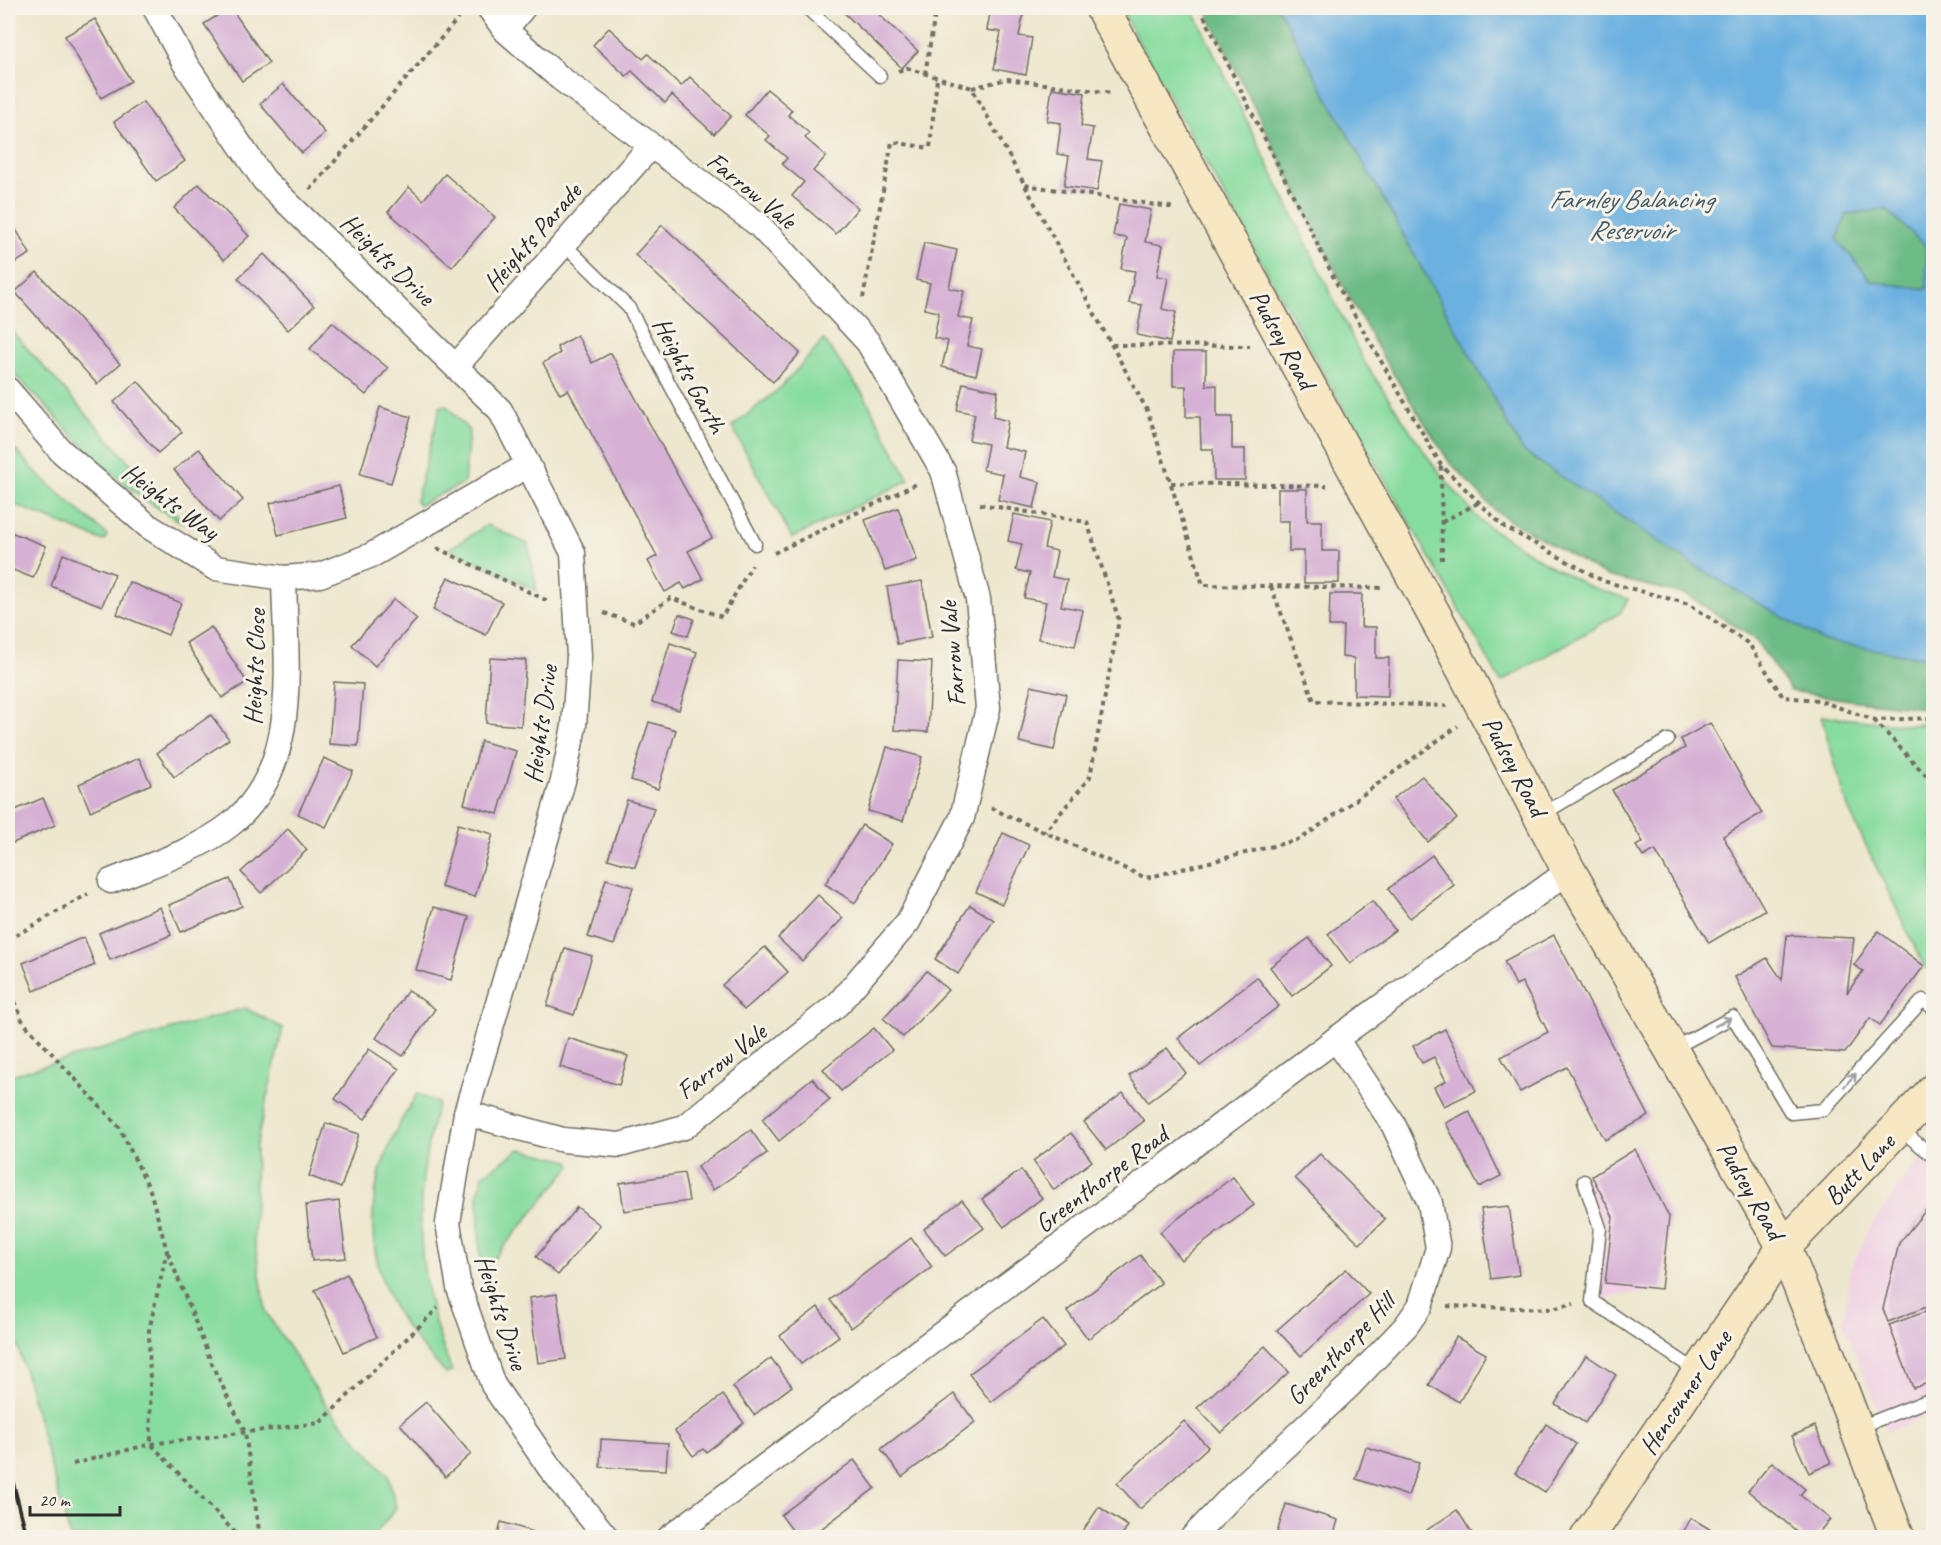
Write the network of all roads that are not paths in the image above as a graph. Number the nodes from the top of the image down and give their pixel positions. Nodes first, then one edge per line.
1 (155, 8) edge
2 (489, 8) edge
3 (523, 8) edge
4 (807, 8) edge
5 (1102, 8) edge
6 (505, 30) junction
7 (880, 76) road end
8 (650, 147) junction
9 (564, 244) junction
10 (457, 365) junction
11 (8, 390) edge
12 (528, 465) junction
13 (755, 544) dead end
14 (284, 578) junction
15 (1668, 740) dead end
16 (1541, 815) junction
17 (1569, 871) junction
18 (111, 881) road end
19 (1934, 1009) edge
20 (1336, 1039) junction
21 (1671, 1049) junction
22 (1934, 1090) edge
23 (466, 1113) junction
24 (1898, 1128) junction
25 (1934, 1157) edge
26 (1584, 1181) dead end
27 (1784, 1247) junction
28 (1699, 1373) junction
29 (1934, 1398) edge
30 (1856, 1428) junction
31 (607, 1538) edge
32 (669, 1538) edge
33 (1192, 1538) edge
34 (1587, 1538) edge
35 (1898, 1538) edge

1 - 10 street, Heights Drive
2 - 6 street, Farrow Vale
3 - 6 street
4 - 7 lane
5 - 16 main road, Pudsey Road
6 - 8 street, Farrow Vale
8 - 9 street, Heights Parade
8 - 23 street, Farrow Vale
9 - 10 street, Heights Parade
9 - 13 lane, Heights Garth
10 - 12 street, Heights Drive
11 - 14 street, Heights Way
12 - 14 street, Heights Way
12 - 23 street, Heights Drive
14 - 18 street, Heights Close
15 - 16 lane
16 - 17 main road, Pudsey Road
17 - 20 street, Greenthorpe Road
17 - 21 main road, Pudsey Road
21 -> 19 lane
20 - 32 street, Greenthorpe Road
20 - 33 street, Greenthorpe Hill
21 - 27 main road, Pudsey Road
22 - 24 main road, Butt Lane
23 - 31 street, Heights Drive
24 - 25 lane
24 - 27 main road, Butt Lane
26 - 28 lane
27 - 28 main road, Henconner Lane
27 - 30 main road, Pudsey Road
28 - 34 main road, Henconner Lane
29 - 30 lane
30 - 35 main road, Pudsey Road

